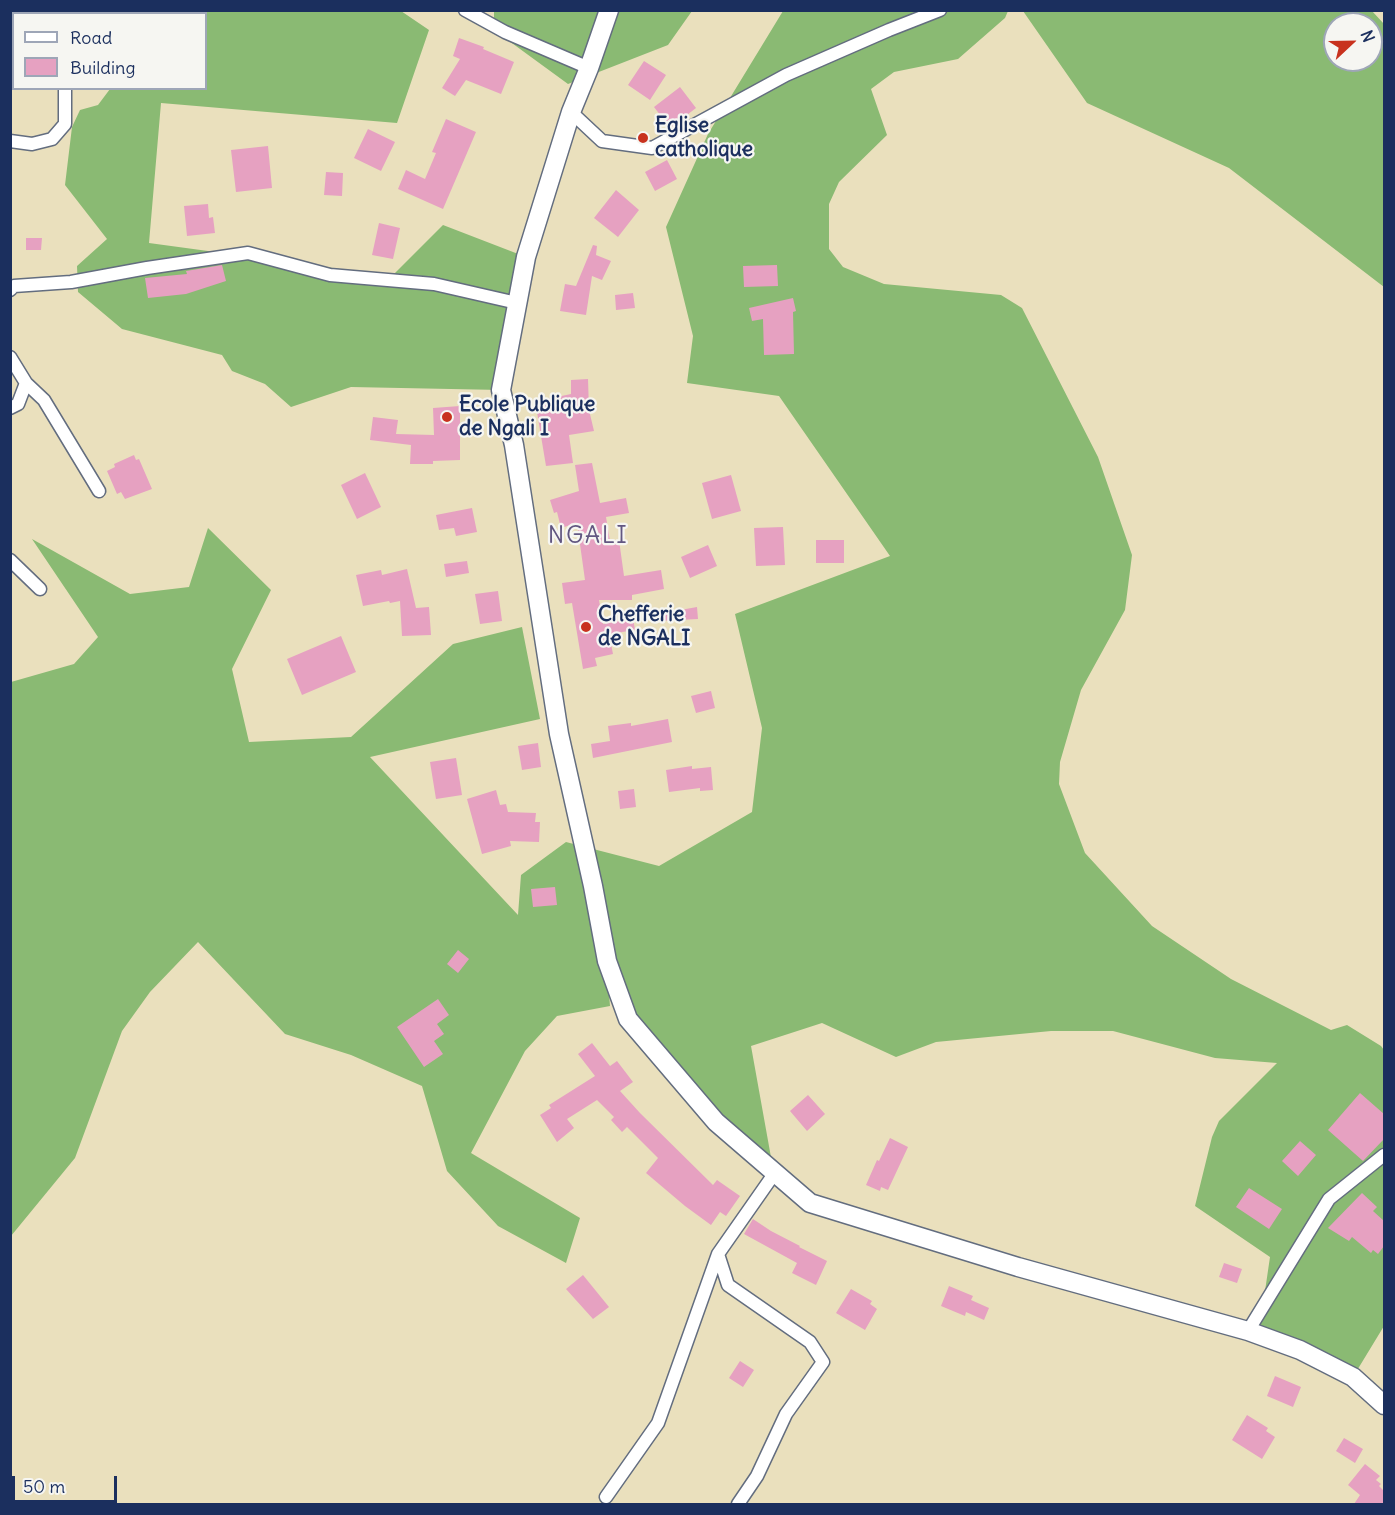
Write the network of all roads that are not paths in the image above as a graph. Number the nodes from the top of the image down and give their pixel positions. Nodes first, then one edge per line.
1 (465, 10) edge
2 (609, 10) edge
3 (939, 10) edge
4 (590, 68) junction
5 (66, 90) edge
6 (571, 112) junction
7 (10, 141) edge
8 (12, 288) edge
9 (517, 303) junction
10 (10, 357) edge
11 (26, 382) junction
12 (10, 408) edge
13 (99, 491) dead end
14 (10, 560) edge
15 (40, 589) dead end
16 (1384, 1155) edge
17 (774, 1174) junction
18 (718, 1254) junction
19 (1248, 1331) junction
20 (1384, 1405) edge
21 (606, 1497) dead end
22 (738, 1504) edge

1 - 4 street
2 - 4 street
3 - 6 street
4 - 6 street
5 - 7 street
6 - 9 street
8 - 9 street
9 - 17 street
10 - 11 street
11 - 12 street
11 - 13 street
14 - 15 street
16 - 19 street
17 - 18 street
17 - 19 street
18 - 21 street
18 - 22 street
19 - 20 street

